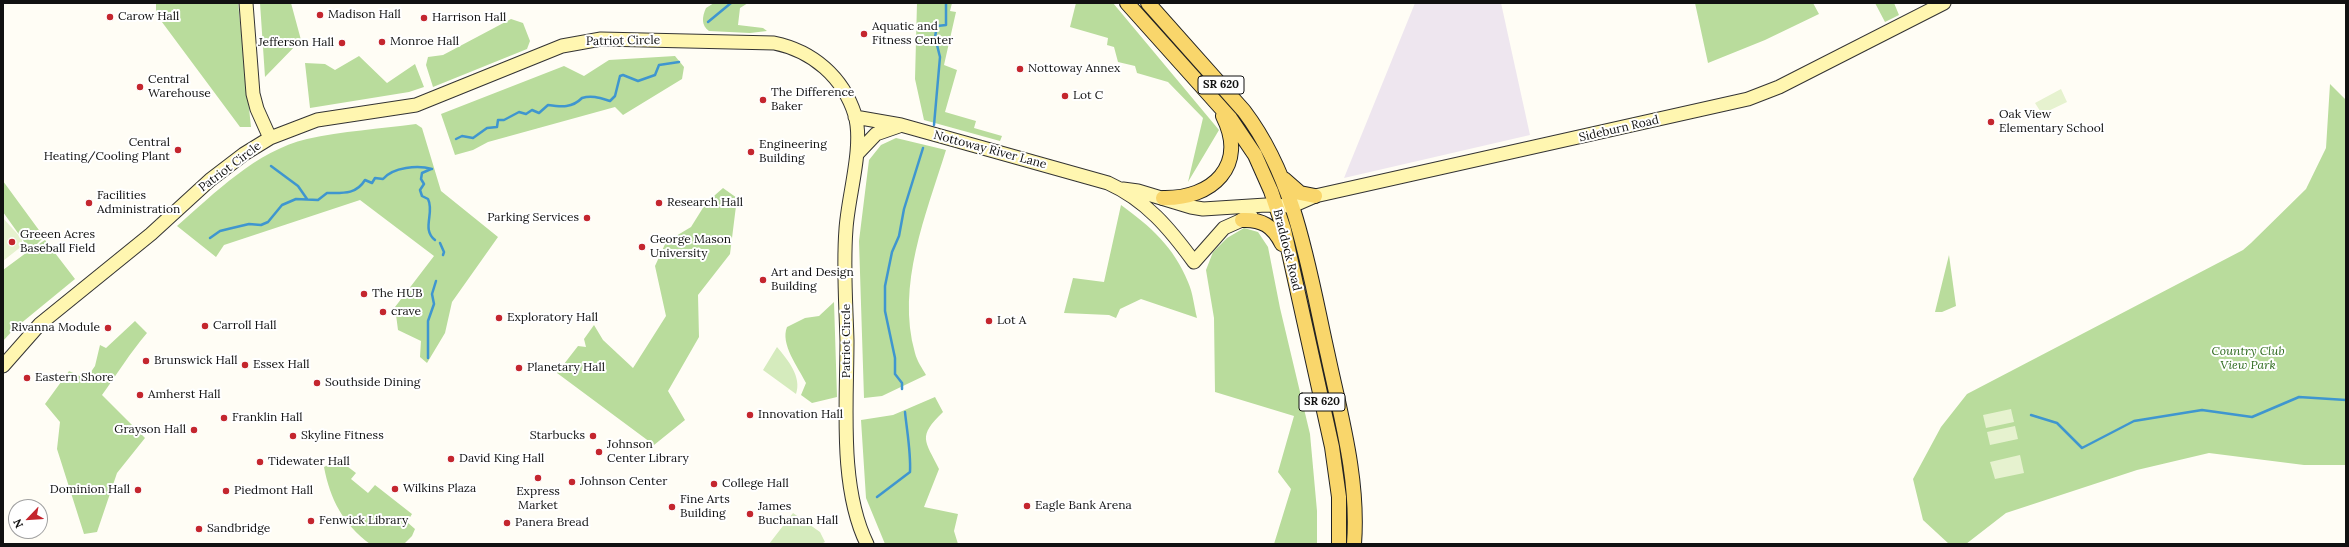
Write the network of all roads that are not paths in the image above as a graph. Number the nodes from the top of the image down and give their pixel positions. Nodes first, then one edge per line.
1 (246, 3) edge
2 (1127, 3) edge
3 (1148, 3) edge
4 (1944, 3) edge
5 (1212, 96) junction
6 (849, 100) junction
7 (856, 117) junction
8 (874, 120) junction
9 (901, 125) junction
10 (270, 138) junction
11 (857, 154) junction
12 (1282, 176) junction
13 (1123, 190) junction
14 (1315, 196) junction
15 (1163, 198) junction
16 (1277, 206) junction
17 (1292, 206) junction
18 (1242, 220) junction
19 (1291, 261) junction
20 (3, 366) edge
21 (866, 544) edge
22 (1339, 544) edge
23 (1354, 544) edge

1 - 10 street
2 - 5 main road, Braddock Road / SR 620
3 - 12 main road, Braddock Road / SR 620
4 - 14 street, Sideburn Road
5 - 15 main road
5 - 16 main road, Braddock Road / SR 620
6 - 7 street, Patriot Circle
6 - 8 street
6 - 10 street, Patriot Circle
7 - 8 street, Nottoway River Lane
7 - 11 street, Patriot Circle
8 - 9 street, Nottoway River Lane
9 - 11 street
9 - 13 street, Nottoway River Lane
10 - 20 street, Patriot Circle
11 - 21 street, Patriot Circle
12 - 14 main road
12 - 17 main road, Braddock Road / SR 620
13 - 15 street, Nottoway River Lane
13 - 18 street, Nottoway River Lane
14 - 17 street, Sideburn Road
15 - 16 street, Nottoway River Lane
16 - 17 street, Sideburn Road
16 - 18 street
16 - 19 main road, Braddock Road / SR 620
17 - 23 main road, Braddock Road / SR 620
18 - 19 main road
19 - 22 main road, Braddock Road / SR 620

